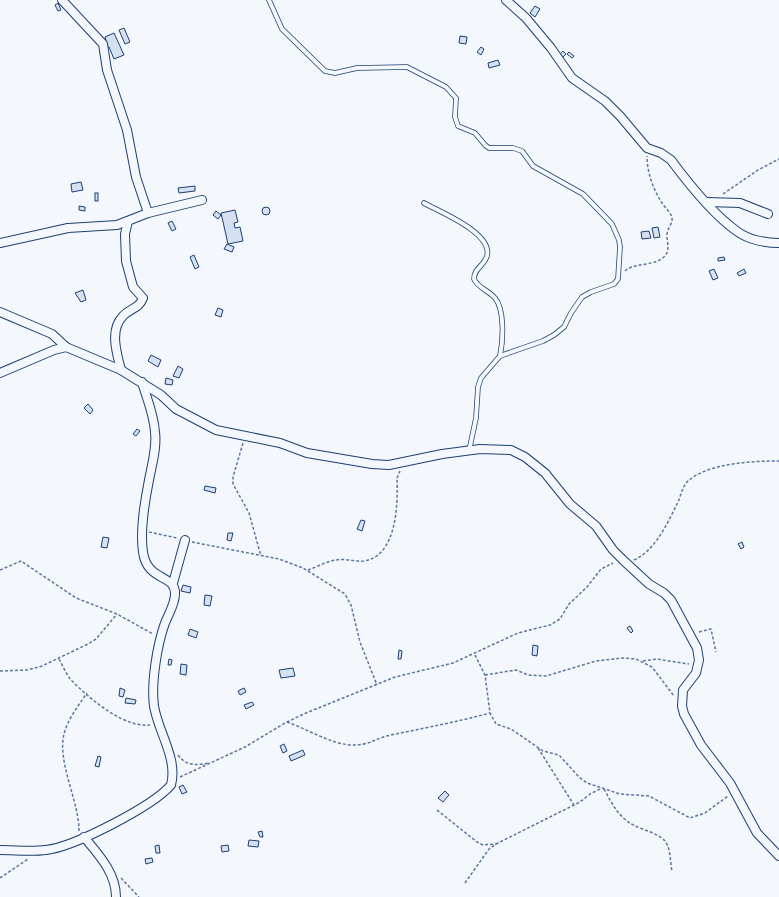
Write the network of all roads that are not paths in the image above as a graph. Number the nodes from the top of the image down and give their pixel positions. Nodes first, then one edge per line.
1 (62, 0) edge
2 (269, 0) edge
3 (506, 0) edge
4 (202, 200) dead end
5 (710, 202) junction
6 (424, 203) dead end
7 (148, 213) junction
8 (768, 214) dead end
9 (128, 221) junction
10 (0, 243) edge
11 (779, 243) edge
12 (0, 312) edge
13 (66, 347) junction
14 (500, 356) junction
15 (122, 370) junction
16 (0, 373) edge
17 (142, 382) junction
18 (469, 450) junction
19 (185, 540) road end
20 (173, 583) junction
21 (81, 838) junction
22 (0, 850) edge
23 (779, 856) edge
24 (116, 897) edge

1 - 7 street
2 - 14 lane
3 - 5 street
4 - 7 street
5 - 8 street
5 - 11 street
6 - 14 lane
7 - 9 street
9 - 10 street
9 - 15 street
12 - 13 street
13 - 15 street
13 - 16 street
14 - 18 lane
15 - 17 street
17 - 18 street
17 - 20 street
18 - 23 street
19 - 20 street
20 - 21 street
21 - 22 street
21 - 24 street

